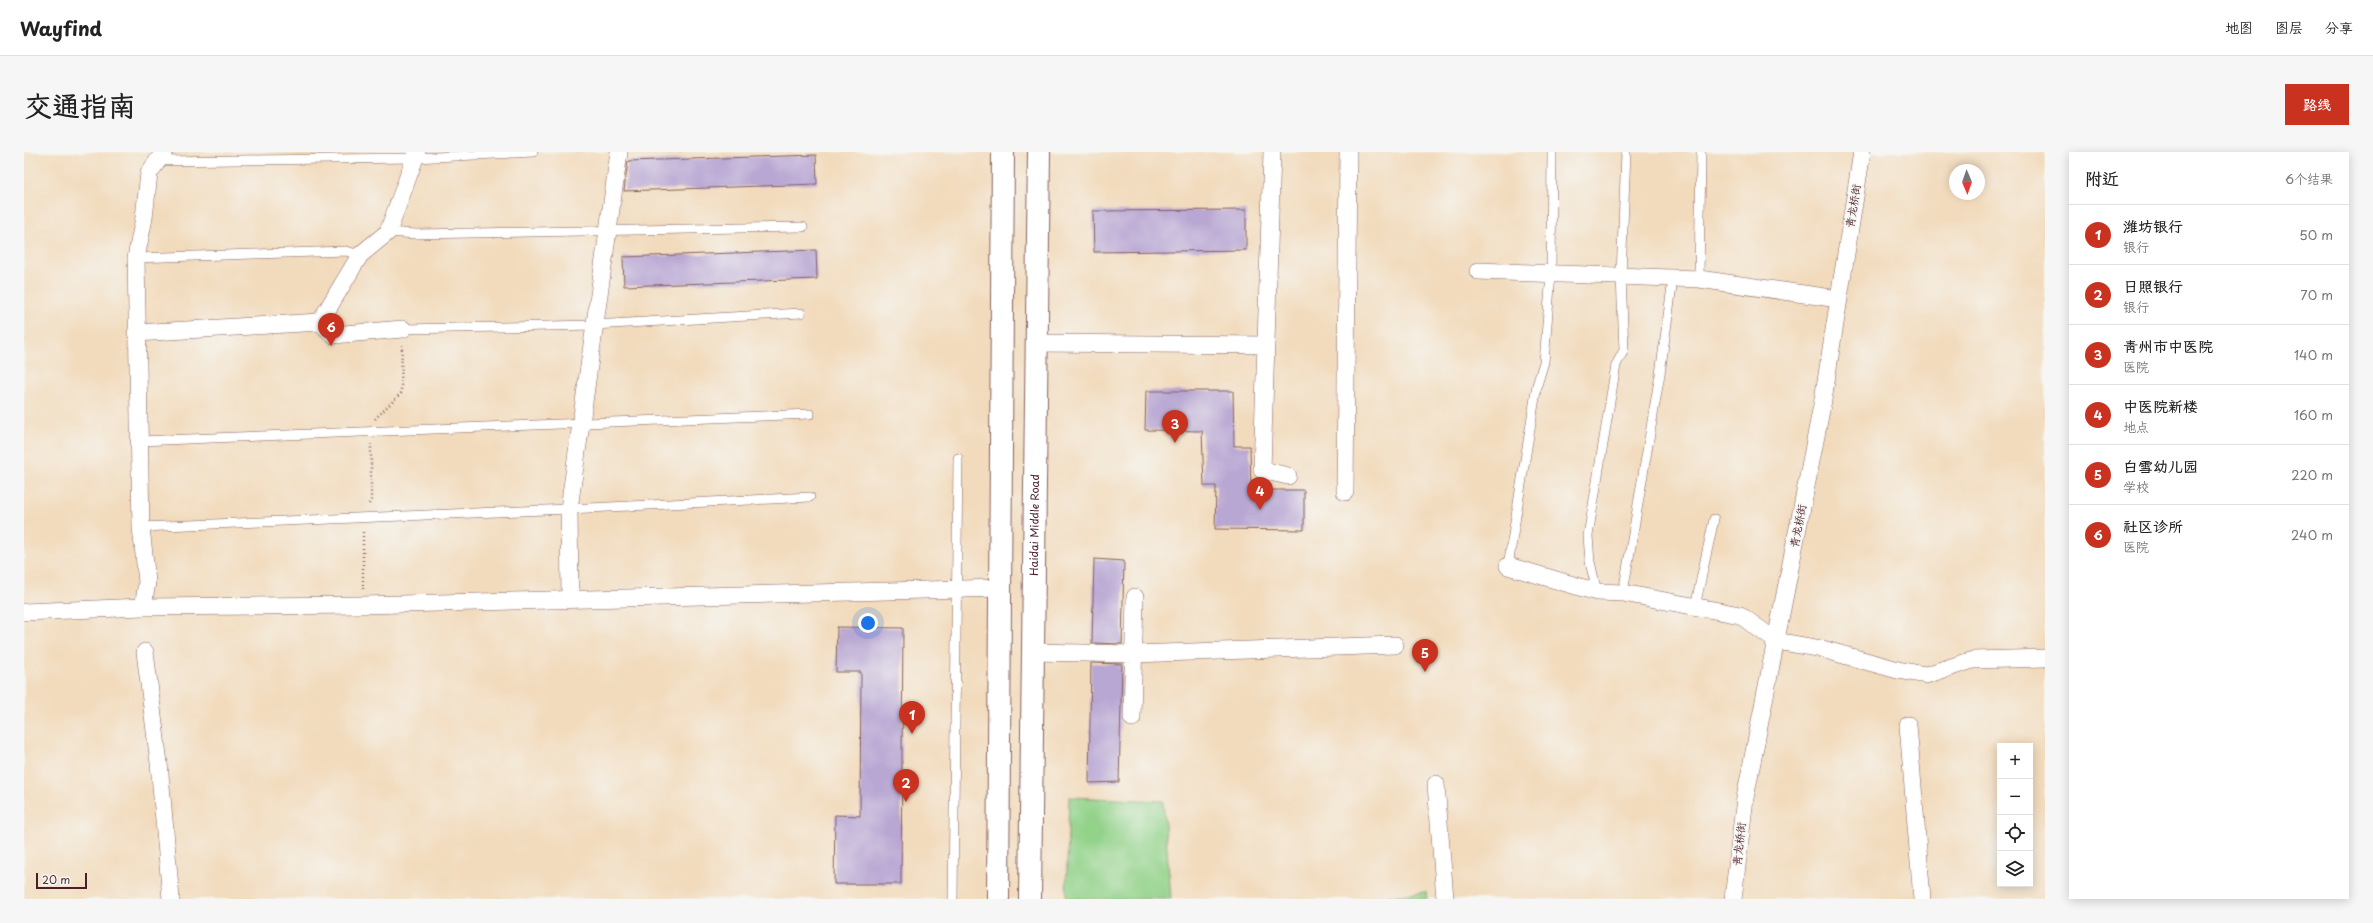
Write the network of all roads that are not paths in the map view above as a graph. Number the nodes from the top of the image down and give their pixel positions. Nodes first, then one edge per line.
1 (533, 152) edge
2 (619, 152) edge
3 (1003, 152) edge
4 (1039, 152) edge
5 (1272, 152) edge
6 (1348, 152) edge
7 (1552, 152) edge
8 (1626, 152) edge
9 (1700, 152) edge
10 (1862, 152) edge
11 (416, 155) edge
12 (160, 157) edge
13 (804, 227) dead end
14 (609, 231) junction
15 (388, 232) junction
16 (360, 255) junction
17 (136, 258) junction
18 (1478, 271) dead end
19 (1551, 274) junction
20 (1621, 276) junction
21 (1673, 279) junction
22 (1699, 279) junction
23 (1839, 299) junction
24 (801, 313) dead end
25 (320, 322) junction
26 (594, 325) junction
27 (403, 329) joint
28 (136, 333) junction
29 (1037, 343) junction
30 (1266, 345) junction
31 (810, 414) dead end
32 (581, 422) junction
33 (139, 441) junction
34 (958, 458) dead end
35 (1288, 476) dead end
36 (1345, 492) dead end
37 (810, 497) dead end
38 (569, 510) junction
39 (1714, 519) dead end
40 (141, 527) junction
41 (1508, 566) joint
42 (1000, 588) junction
43 (1597, 592) junction
44 (1623, 593) junction
45 (1135, 597) dead end
46 (570, 599) junction
47 (143, 607) junction
48 (1695, 607) junction
49 (24, 612) edge
50 (1776, 641) junction
51 (1395, 645) dead end
52 (145, 652) dead end
53 (1032, 652) junction
54 (1134, 654) junction
55 (2045, 658) edge
56 (1132, 718) dead end
57 (1908, 725) dead end
58 (1436, 784) dead end
59 (171, 899) edge
60 (953, 899) edge
61 (998, 899) edge
62 (1030, 899) edge
63 (1445, 899) edge
64 (1733, 899) edge
65 (1922, 899) edge

1 - 11 lane
2 - 14 street
3 - 42 main road
4 - 29 main road, Haidai Middle Road
5 - 30 street
6 - 36 street
7 - 19 lane
8 - 20 lane
9 - 22 lane
10 - 23 street, 青龙桥街
11 - 12 lane
11 - 15 street
12 - 17 street
13 - 14 lane
14 - 15 lane
14 - 26 street
15 - 16 street
16 - 17 lane
16 - 25 street
17 - 28 street
18 - 19 street
19 - 20 street
19 - 41 lane
20 - 21 street
20 - 43 lane
21 - 22 street
21 - 44 lane
22 - 23 street
23 - 50 street, 青龙桥街
24 - 26 lane
25 - 27 street
25 - 28 street
26 - 27 lane
26 - 32 street
28 - 33 street
29 - 30 street
29 - 53 main road, Haidai Middle Road
30 - 35 street
31 - 32 lane
32 - 33 lane
32 - 38 street
33 - 40 street
34 - 60 lane
37 - 38 lane
38 - 40 lane
38 - 46 street
39 - 48 lane
40 - 47 street
41 - 43 street
42 - 46 street
42 - 61 main road
43 - 44 street
44 - 48 street
45 - 54 street
46 - 47 street
47 - 49 street
48 - 50 street
50 - 55 street
50 - 64 street, 青龙桥街
51 - 54 street
52 - 59 street
53 - 54 street
53 - 62 main road, Haidai Middle Road
54 - 56 street
57 - 65 street
58 - 63 street

